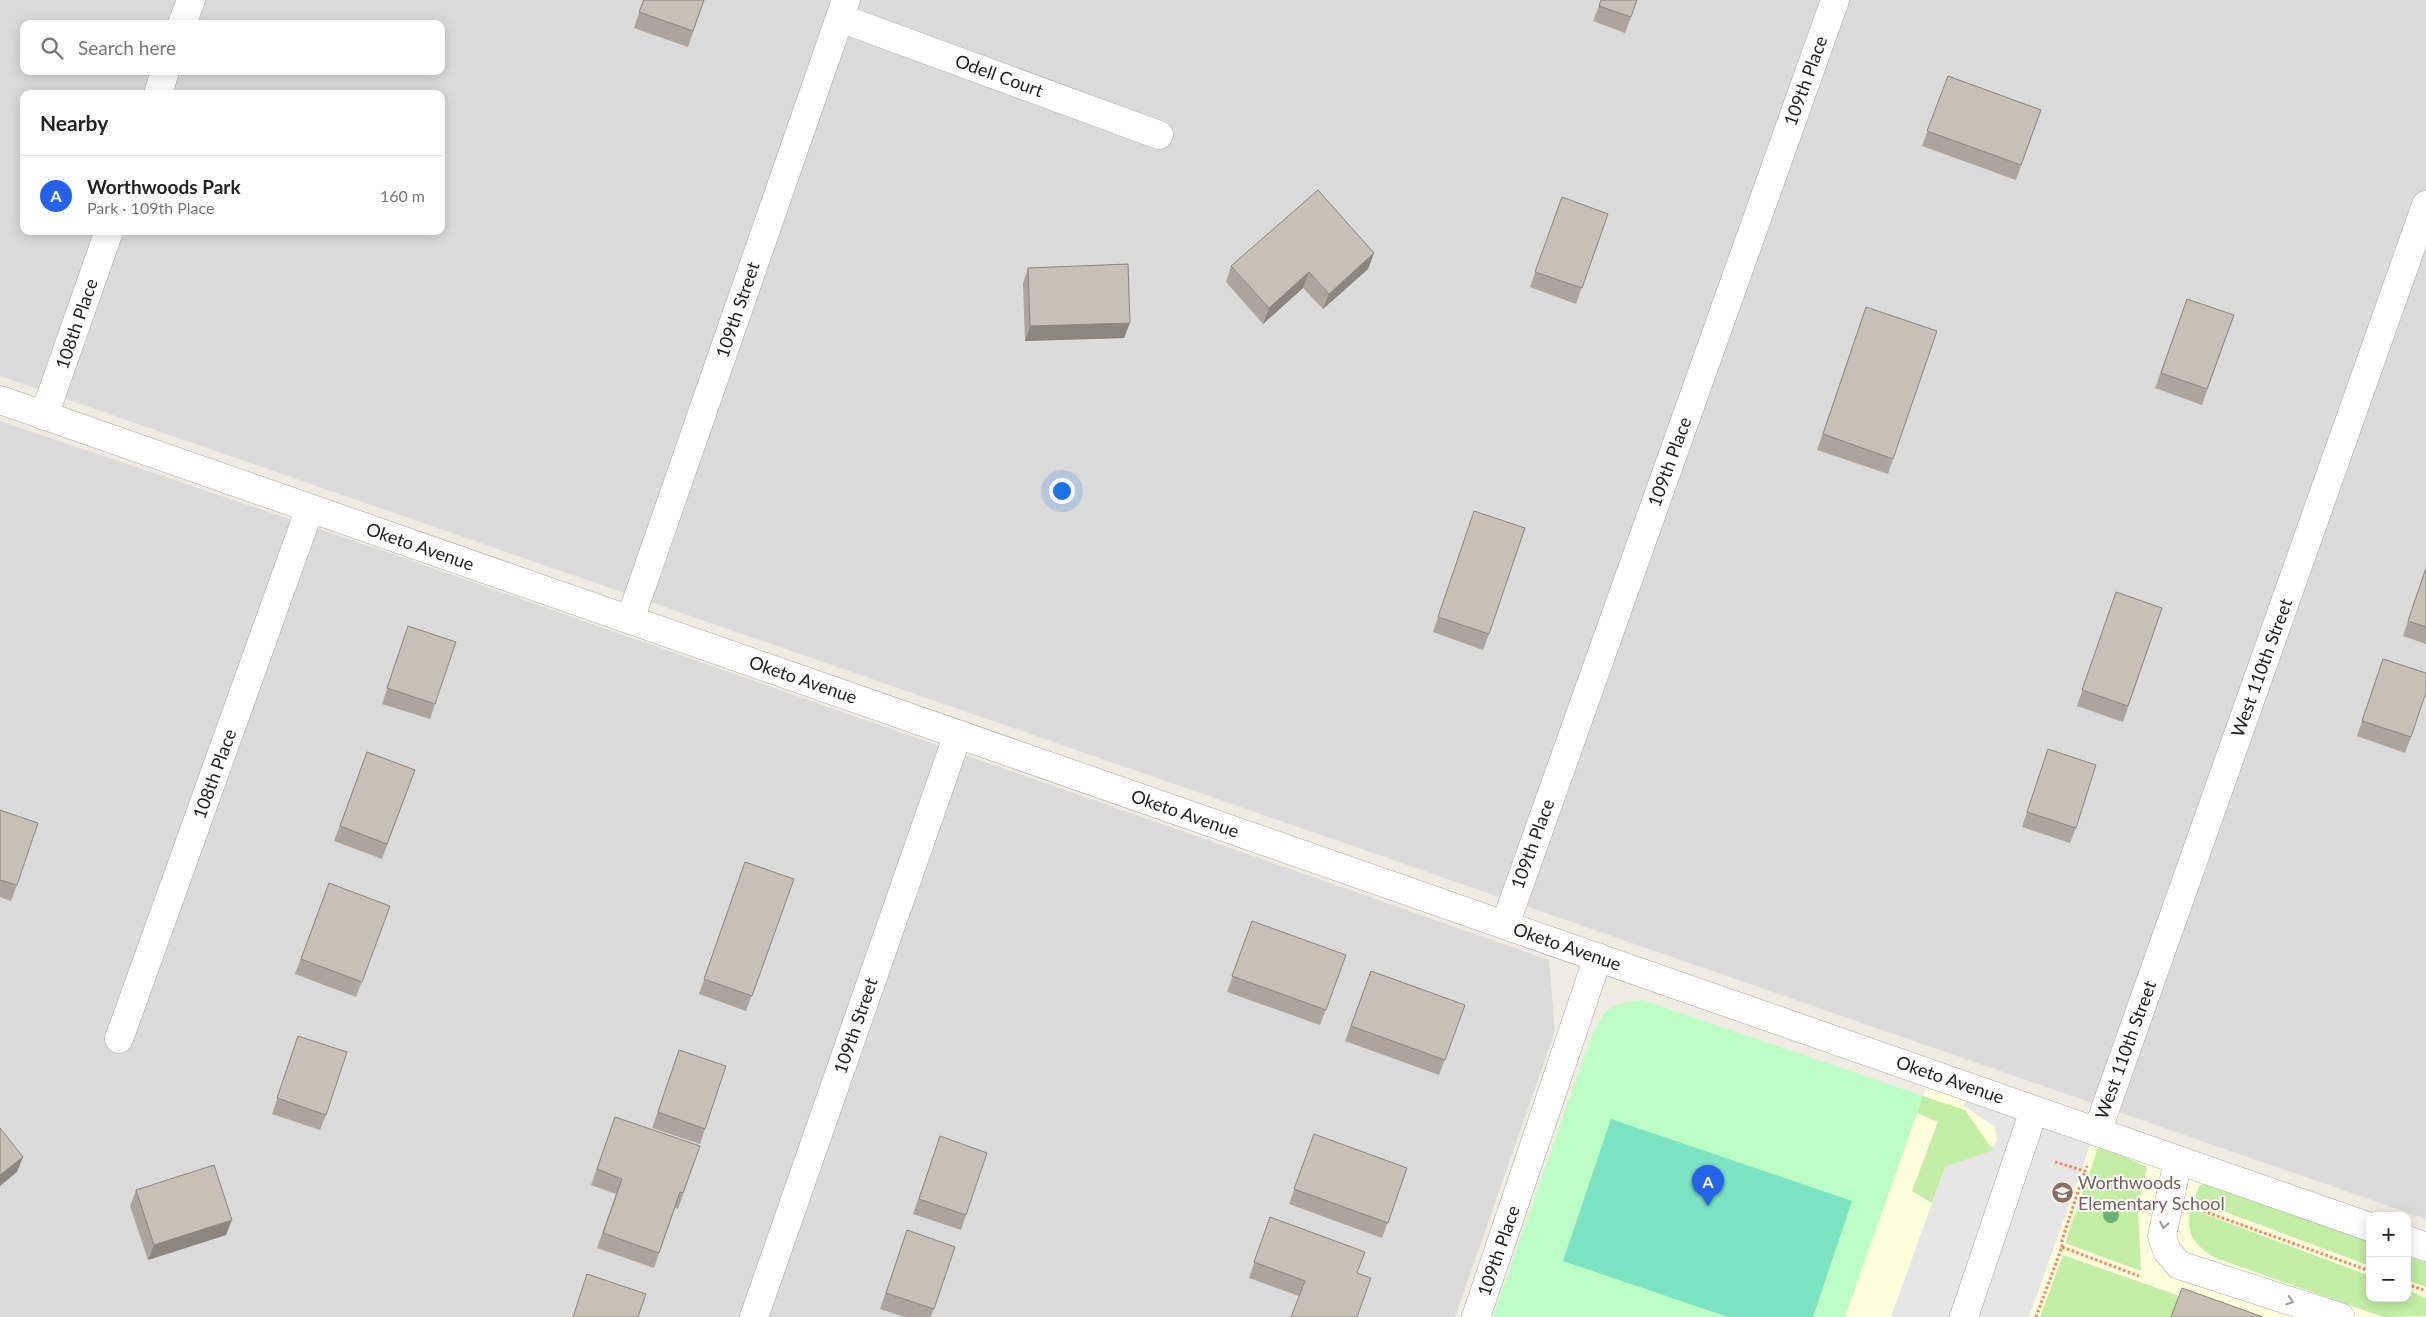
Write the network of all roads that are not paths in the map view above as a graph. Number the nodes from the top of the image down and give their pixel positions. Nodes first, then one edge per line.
1 (191, 0) edge
2 (1835, 0) edge
3 (843, 9) edge
4 (184, 20) edge
5 (165, 75) edge
6 (159, 90) edge
7 (1159, 134) dead end
8 (2426, 205) edge
9 (108, 235) edge
10 (0, 400) edge
11 (44, 416) junction
12 (310, 508) junction
13 (630, 620) junction
14 (958, 734) junction
15 (1504, 925) junction
16 (1598, 957) junction
17 (119, 1039) dead end
18 (2034, 1110) junction
19 (2097, 1132) junction
20 (2178, 1160) junction
21 (2366, 1226) edge
22 (2411, 1241) edge
23 (2426, 1247) edge
24 (754, 1317) edge
25 (1476, 1317) edge
26 (1964, 1317) edge
27 (2340, 1317) edge

1 - 4 street
2 - 15 street, 109th Place
3 - 7 street, Odell Court
3 - 13 street, 109th Street
5 - 6 street
8 - 19 street, West 110th Street
9 - 11 street, 108th Place
10 - 11 street, Oketo Avenue
11 - 12 street, Oketo Avenue
12 - 13 street, Oketo Avenue
12 - 17 street, 108th Place
13 - 14 street, Oketo Avenue
14 - 15 street, Oketo Avenue
14 - 24 street, 109th Street
15 - 16 street, Oketo Avenue
16 - 18 street, Oketo Avenue
16 - 25 street, 109th Place
18 - 19 street, Oketo Avenue
18 - 26 street
19 - 20 street, Oketo Avenue
20 - 21 street, Oketo Avenue
20 -> 27 street
22 - 23 street

